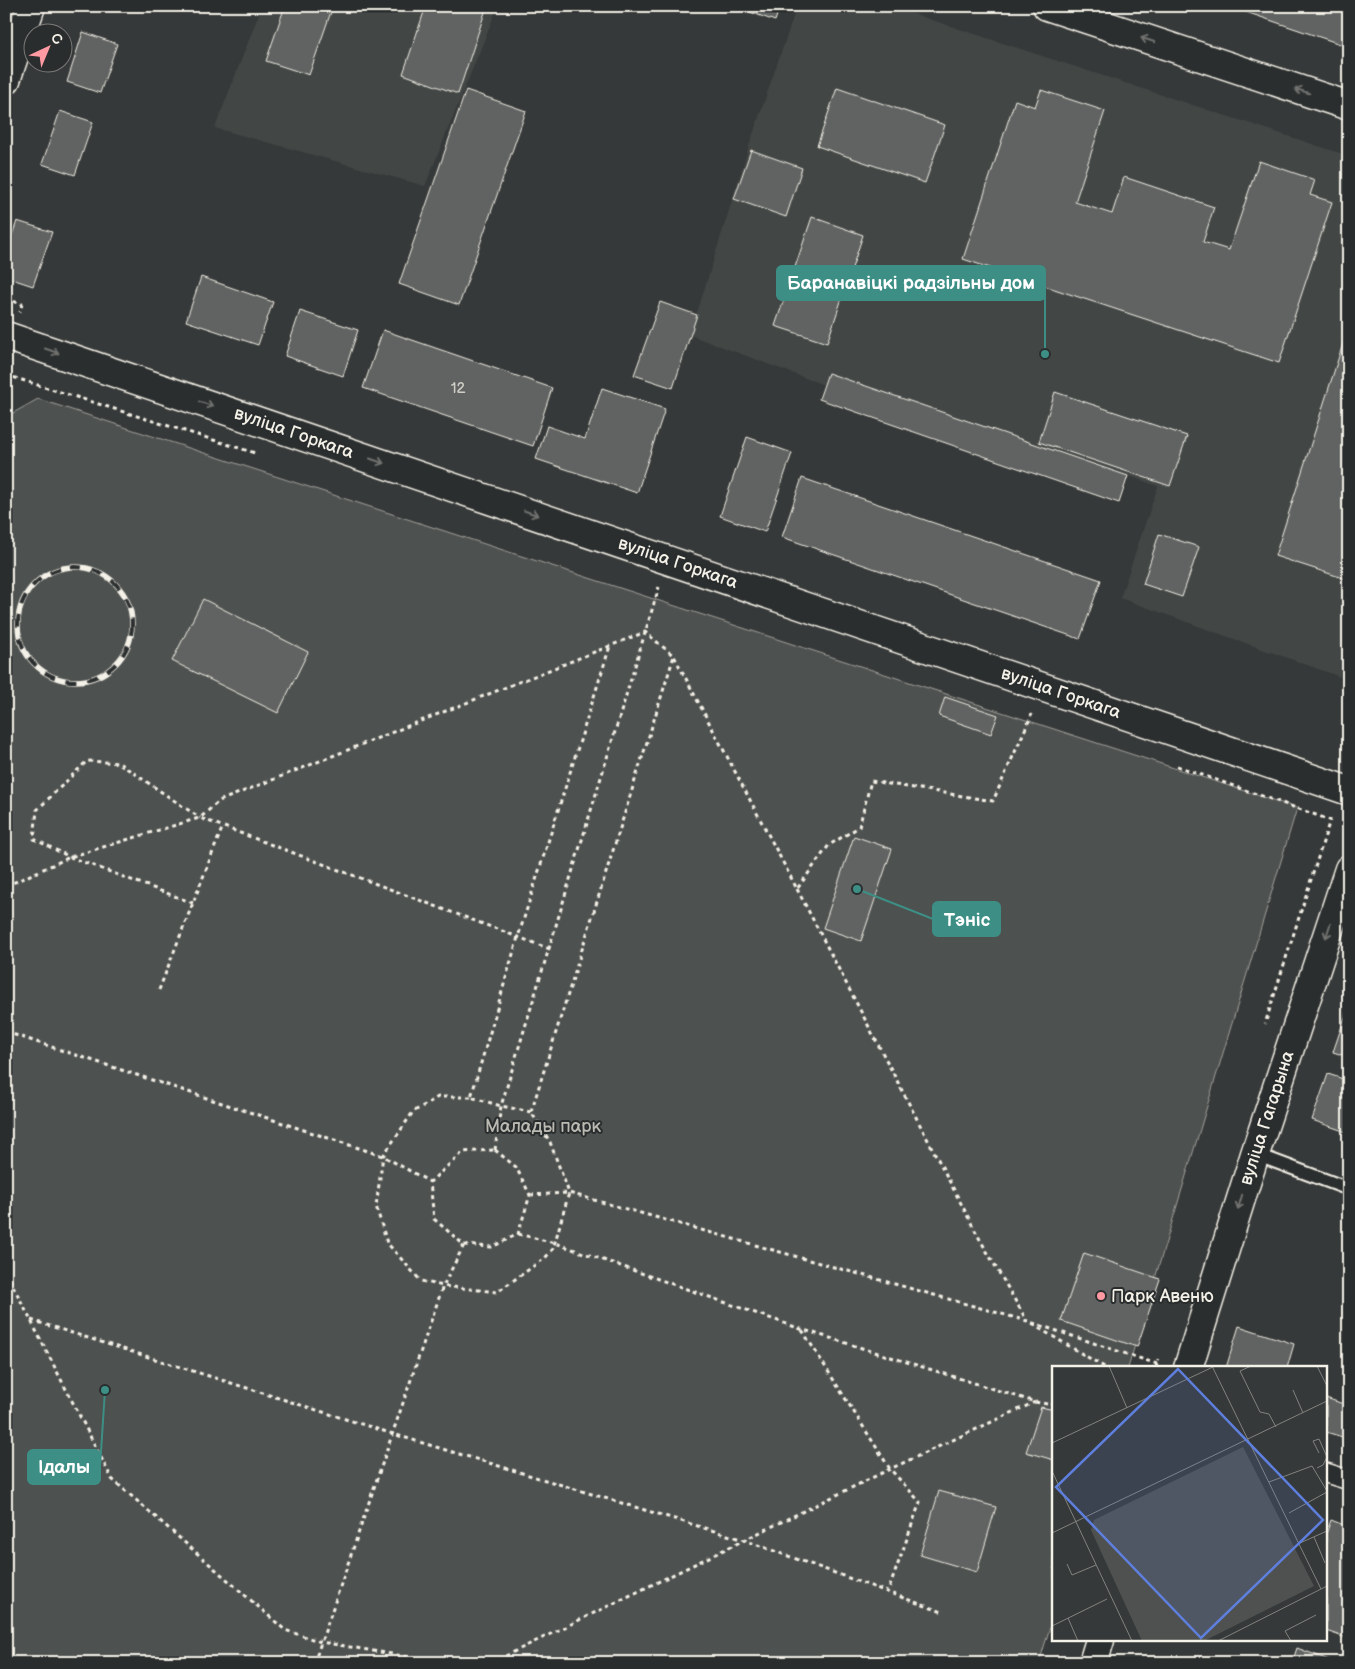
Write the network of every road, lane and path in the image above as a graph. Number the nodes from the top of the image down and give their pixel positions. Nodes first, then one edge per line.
1 (31, 6) edge
2 (1047, 6) edge
3 (6, 80) edge
4 (1349, 106) edge
5 (6, 336) edge
6 (6, 375) edge
7 (262, 456) dead end
8 (661, 581) dead end
9 (645, 632) junction
10 (610, 645) junction
11 (674, 656) junction
12 (1024, 711) dead end
13 (1032, 714) junction
14 (1041, 717) dead end
15 (1171, 764) dead end
16 (1349, 790) edge
17 (200, 818) junction
18 (223, 826) junction
19 (70, 857) junction
20 (1349, 868) edge
21 (6, 886) edge
22 (797, 889) junction
23 (192, 903) junction
24 (518, 938) junction
25 (550, 949) junction
26 (159, 990) dead end
27 (1264, 1027) dead end
28 (6, 1032) edge
29 (471, 1097) junction
30 (501, 1106) junction
31 (531, 1112) junction
32 (495, 1150) junction
33 (1255, 1154) junction
34 (383, 1156) junction
35 (430, 1182) junction
36 (1349, 1189) edge
37 (569, 1193) junction
38 (530, 1196) junction
39 (518, 1234) junction
40 (555, 1242) junction
41 (464, 1245) junction
42 (6, 1272) edge
43 (443, 1286) junction
44 (31, 1320) junction
45 (1027, 1321) junction
46 (802, 1329) junction
47 (1160, 1355) dead end
48 (1103, 1366) edge
49 (1156, 1366) edge
50 (1189, 1366) edge
51 (1035, 1402) junction
52 (1052, 1405) edge
53 (392, 1434) junction
54 (890, 1468) junction
55 (1328, 1474) edge
56 (1349, 1480) edge
57 (744, 1540) junction
58 (888, 1592) junction
59 (945, 1612) dead end
60 (321, 1642) junction
61 (1099, 1642) edge
62 (314, 1663) edge
63 (444, 1663) edge
64 (491, 1663) edge
65 (1092, 1663) edge

1 - 3 street
4 -> 2 street
5 -> 16 street, вуліца Горкага
6 - 7 path
8 - 9 path
9 - 10 path
9 - 11 path
9 - 25 path
10 - 17 path
10 - 24 path
11 - 22 path
11 - 31 path
12 - 13 path
13 - 14 path
13 - 22 path
15 - 27 path
17 - 18 path
17 - 19 path
17 - 19 path
18 - 23 path
18 - 24 path
19 - 21 path
19 - 23 path
20 -> 33 street, вуліца Гагарына
22 - 45 path
23 - 26 path
24 - 25 path
24 - 29 path
25 - 30 path
28 - 34 path
29 - 30 path
29 - 34 path
30 - 31 path
30 - 32 path
31 - 37 path
32 - 35 path
32 - 38 path
33 - 36 lane
33 -> 50 street, вуліца Гагарына
34 - 35 path
34 - 43 path
35 - 41 path
37 - 38 path
37 - 40 path
37 - 45 path
38 - 39 path
39 - 40 path
39 - 41 path
40 - 43 path
40 - 46 path
41 - 43 path
42 - 44 path
43 - 53 path
44 - 53 path
44 - 60 path
45 - 48 path
45 - 49 path
46 - 51 path
46 - 54 path
47 - 49 path
51 - 52 path
51 - 54 path
53 - 57 path
53 - 60 path
54 - 57 path
54 - 58 path
55 - 56 street
57 - 58 path
57 - 64 path
58 - 59 path
60 - 62 path
60 - 63 path
61 - 65 street

